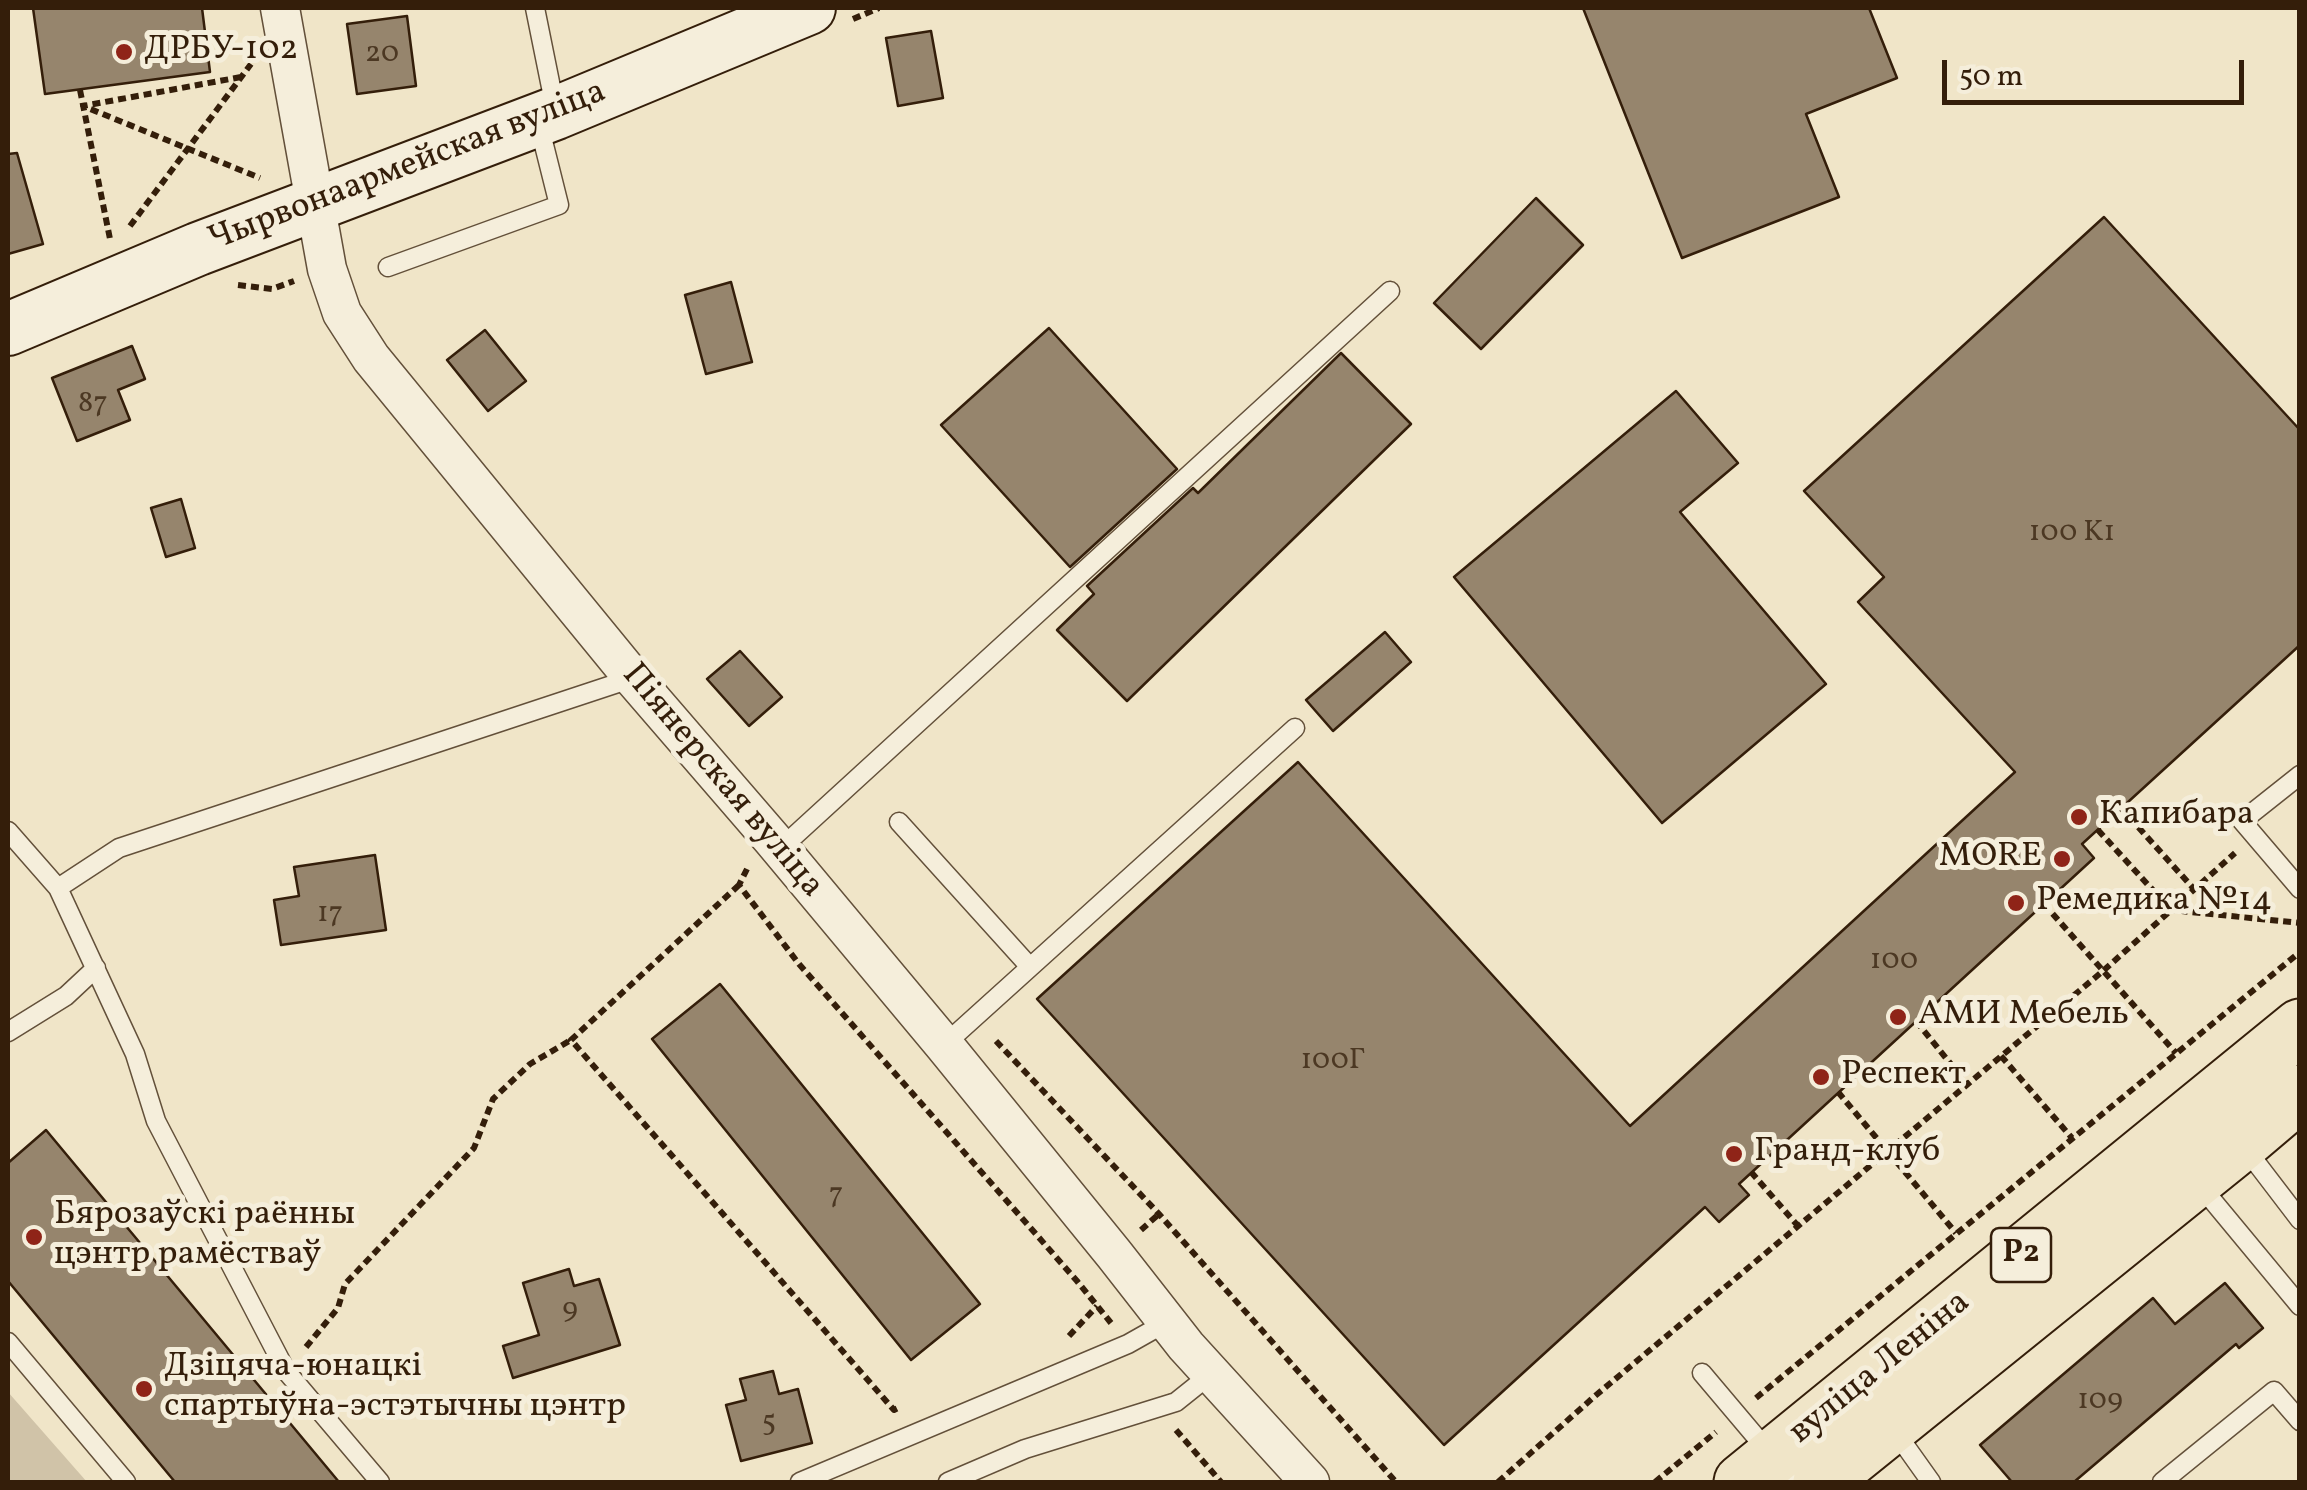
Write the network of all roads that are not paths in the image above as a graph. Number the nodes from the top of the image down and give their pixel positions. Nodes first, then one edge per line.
1 (280, 8) edge
2 (535, 8) edge
3 (809, 8) edge
4 (547, 116) junction
5 (315, 206) junction
6 (388, 267) dead end
7 (1390, 291) dead end
8 (8, 328) edge
9 (633, 678) junction
10 (1296, 728) dead end
11 (2300, 775) edge
12 (898, 822) dead end
13 (8, 830) edge
14 (767, 852) junction
15 (58, 888) junction
16 (2300, 890) edge
17 (1030, 967) junction
18 (96, 968) junction
19 (2300, 1028) edge
20 (8, 1032) edge
21 (944, 1045) junction
22 (2300, 1093) edge
23 (2241, 1143) junction
24 (2180, 1159) junction
25 (2300, 1220) edge
26 (2300, 1306) edge
27 (1167, 1322) junction
28 (8, 1342) edge
29 (1702, 1373) dead end
30 (1211, 1374) junction
31 (1874, 1408) junction
32 (2300, 1421) edge
33 (1770, 1474) edge
34 (126, 1482) edge
35 (380, 1482) edge
36 (800, 1482) edge
37 (948, 1482) edge
38 (1310, 1482) edge
39 (1820, 1482) edge
40 (1931, 1482) edge
41 (2162, 1482) edge

1 - 5 street, Піянерская вуліца
2 - 4 lane
3 - 4 main road, Чырвонаармейская вуліца
4 - 5 main road, Чырвонаармейская вуліца
4 - 6 lane
5 - 8 main road, Чырвонаармейская вуліца
5 - 9 street, Піянерская вуліца
7 - 14 lane
9 - 14 street, Піянерская вуліца
9 - 15 lane
10 - 17 lane
11 - 16 lane
12 - 17 lane
13 - 15 lane
14 - 21 street, Піянерская вуліца
15 - 18 lane
17 - 21 lane
18 - 20 lane
18 - 35 lane
19 - 24 main road, вуліца Леніна / Р2
21 - 27 street, Піянерская вуліца
22 - 23 main road, вуліца Леніна / Р2
23 - 24 main road, вуліца Леніна / Р2
23 - 25 lane
24 - 26 lane
24 - 31 main road, вуліца Леніна / Р2
27 - 30 street, Піянерская вуліца
27 - 36 lane
28 - 34 lane
29 - 33 lane
30 - 37 lane
30 - 38 street, Піянерская вуліца
31 - 33 main road, вуліца Леніна / Р2
31 - 39 main road, вуліца Леніна / Р2
31 - 40 lane
32 - 41 lane

